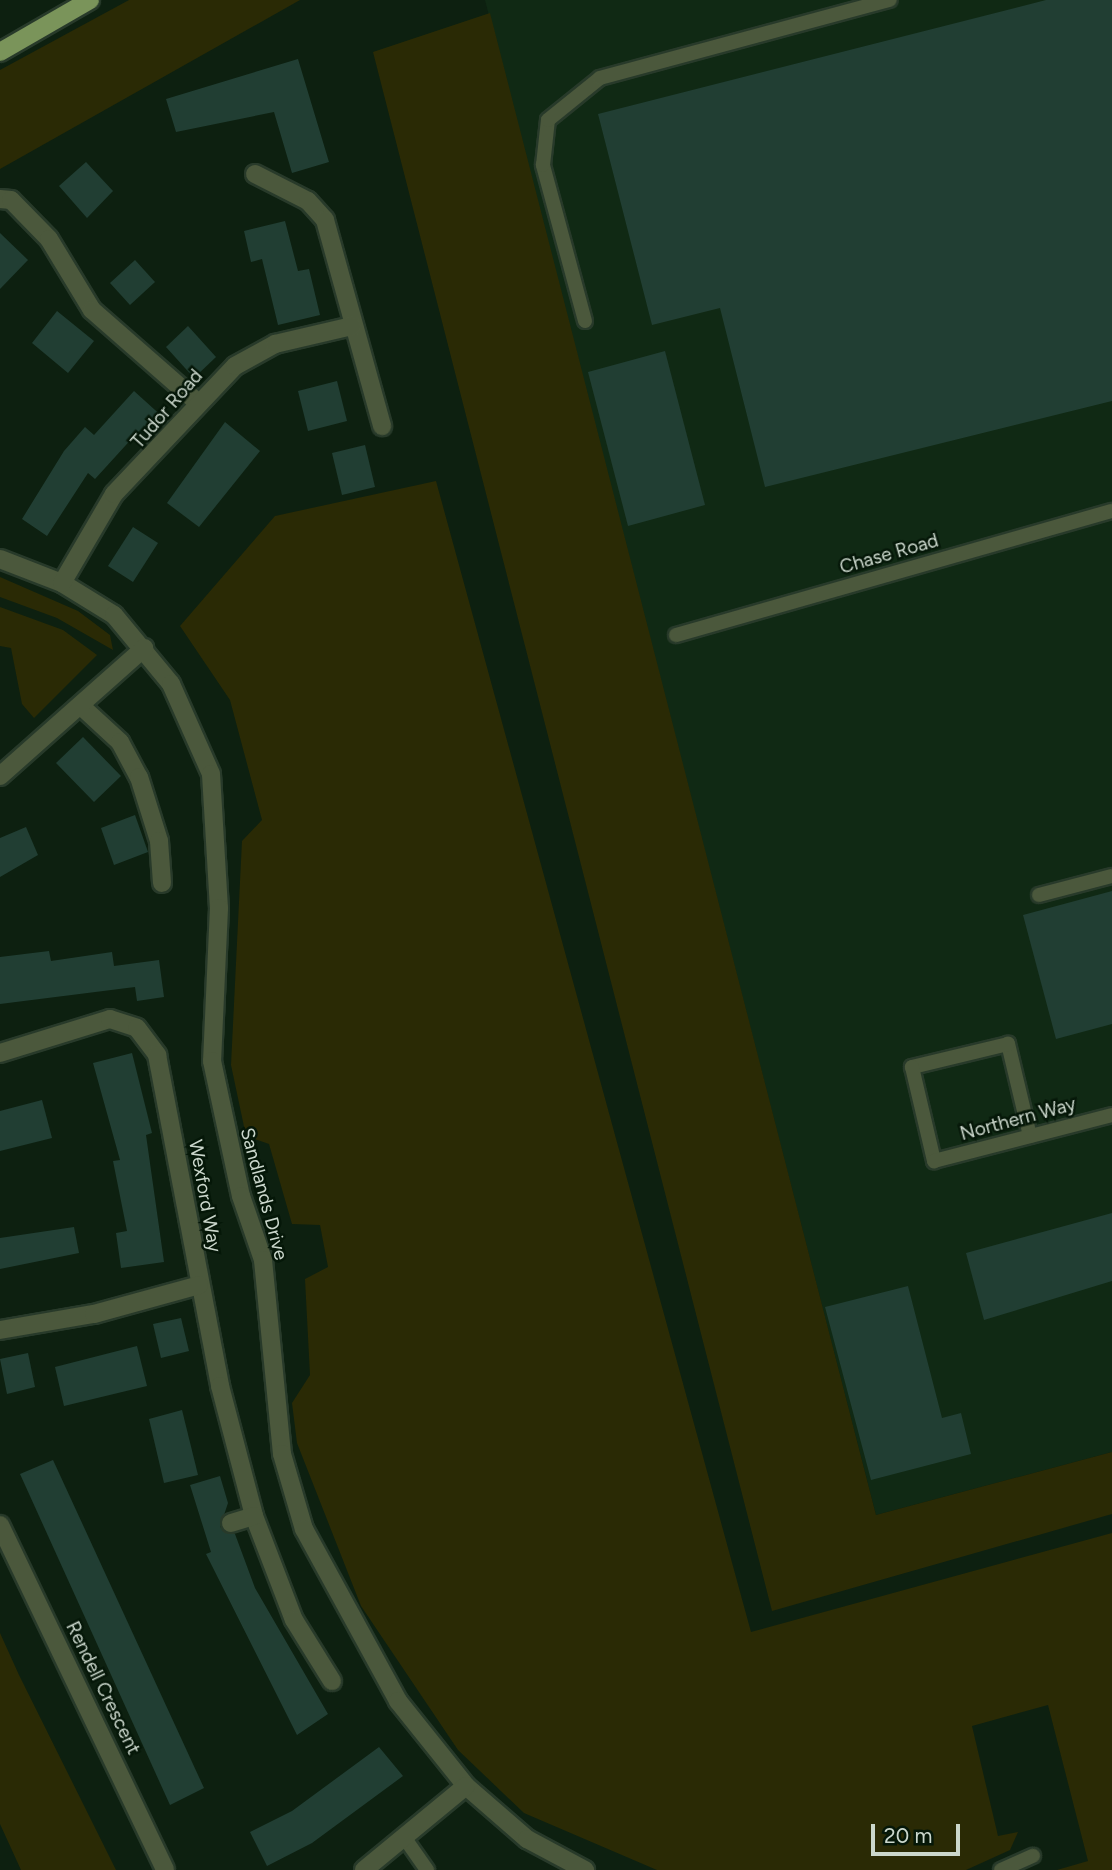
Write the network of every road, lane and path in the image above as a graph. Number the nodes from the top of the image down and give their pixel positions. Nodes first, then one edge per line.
1 (90, 0) edge
2 (890, 0) edge
3 (0, 52) edge
4 (255, 174) dead end
5 (0, 199) edge
6 (585, 321) dead end
7 (352, 326) junction
8 (197, 402) junction
9 (382, 426) dead end
10 (1112, 511) edge
11 (0, 559) edge
12 (62, 583) junction
13 (676, 635) dead end
14 (144, 648) junction
15 (81, 706) junction
16 (2, 770) edge
17 (1112, 876) edge
18 (162, 883) dead end
19 (1039, 895) dead end
20 (0, 1053) edge
21 (1112, 1115) edge
22 (1030, 1136) junction
23 (199, 1285) junction
24 (0, 1330) edge
25 (254, 1516) junction
26 (231, 1523) dead end
27 (0, 1525) edge
28 (332, 1681) dead end
29 (466, 1786) junction
30 (406, 1840) junction
31 (1033, 1856) dead end
32 (165, 1870) edge
33 (364, 1870) edge
34 (427, 1870) edge
35 (586, 1870) edge
36 (1001, 1870) edge

1 - 3 main road
2 - 6 lane
4 - 7 street
5 - 8 street
7 - 8 street, Tudor Road
7 - 9 street
8 - 12 street, Tudor Road
10 - 13 lane, Chase Road
11 - 12 street, Sandlands Drive
12 - 14 street, Sandlands Drive
14 - 15 street
14 - 29 street, Sandlands Drive
15 - 16 street
15 - 18 street
17 - 19 lane
20 - 23 street, Wexford Way
21 - 22 lane, Northern Way
22 - 22 lane, Northern Way
23 - 24 street
23 - 25 street, Wexford Way
25 - 26 street
25 - 28 street, Wexford Way
27 - 32 street, Rendell Crescent
29 - 30 street
29 - 35 street, Sandlands Drive
30 - 33 street
30 - 34 lane
31 - 36 lane

